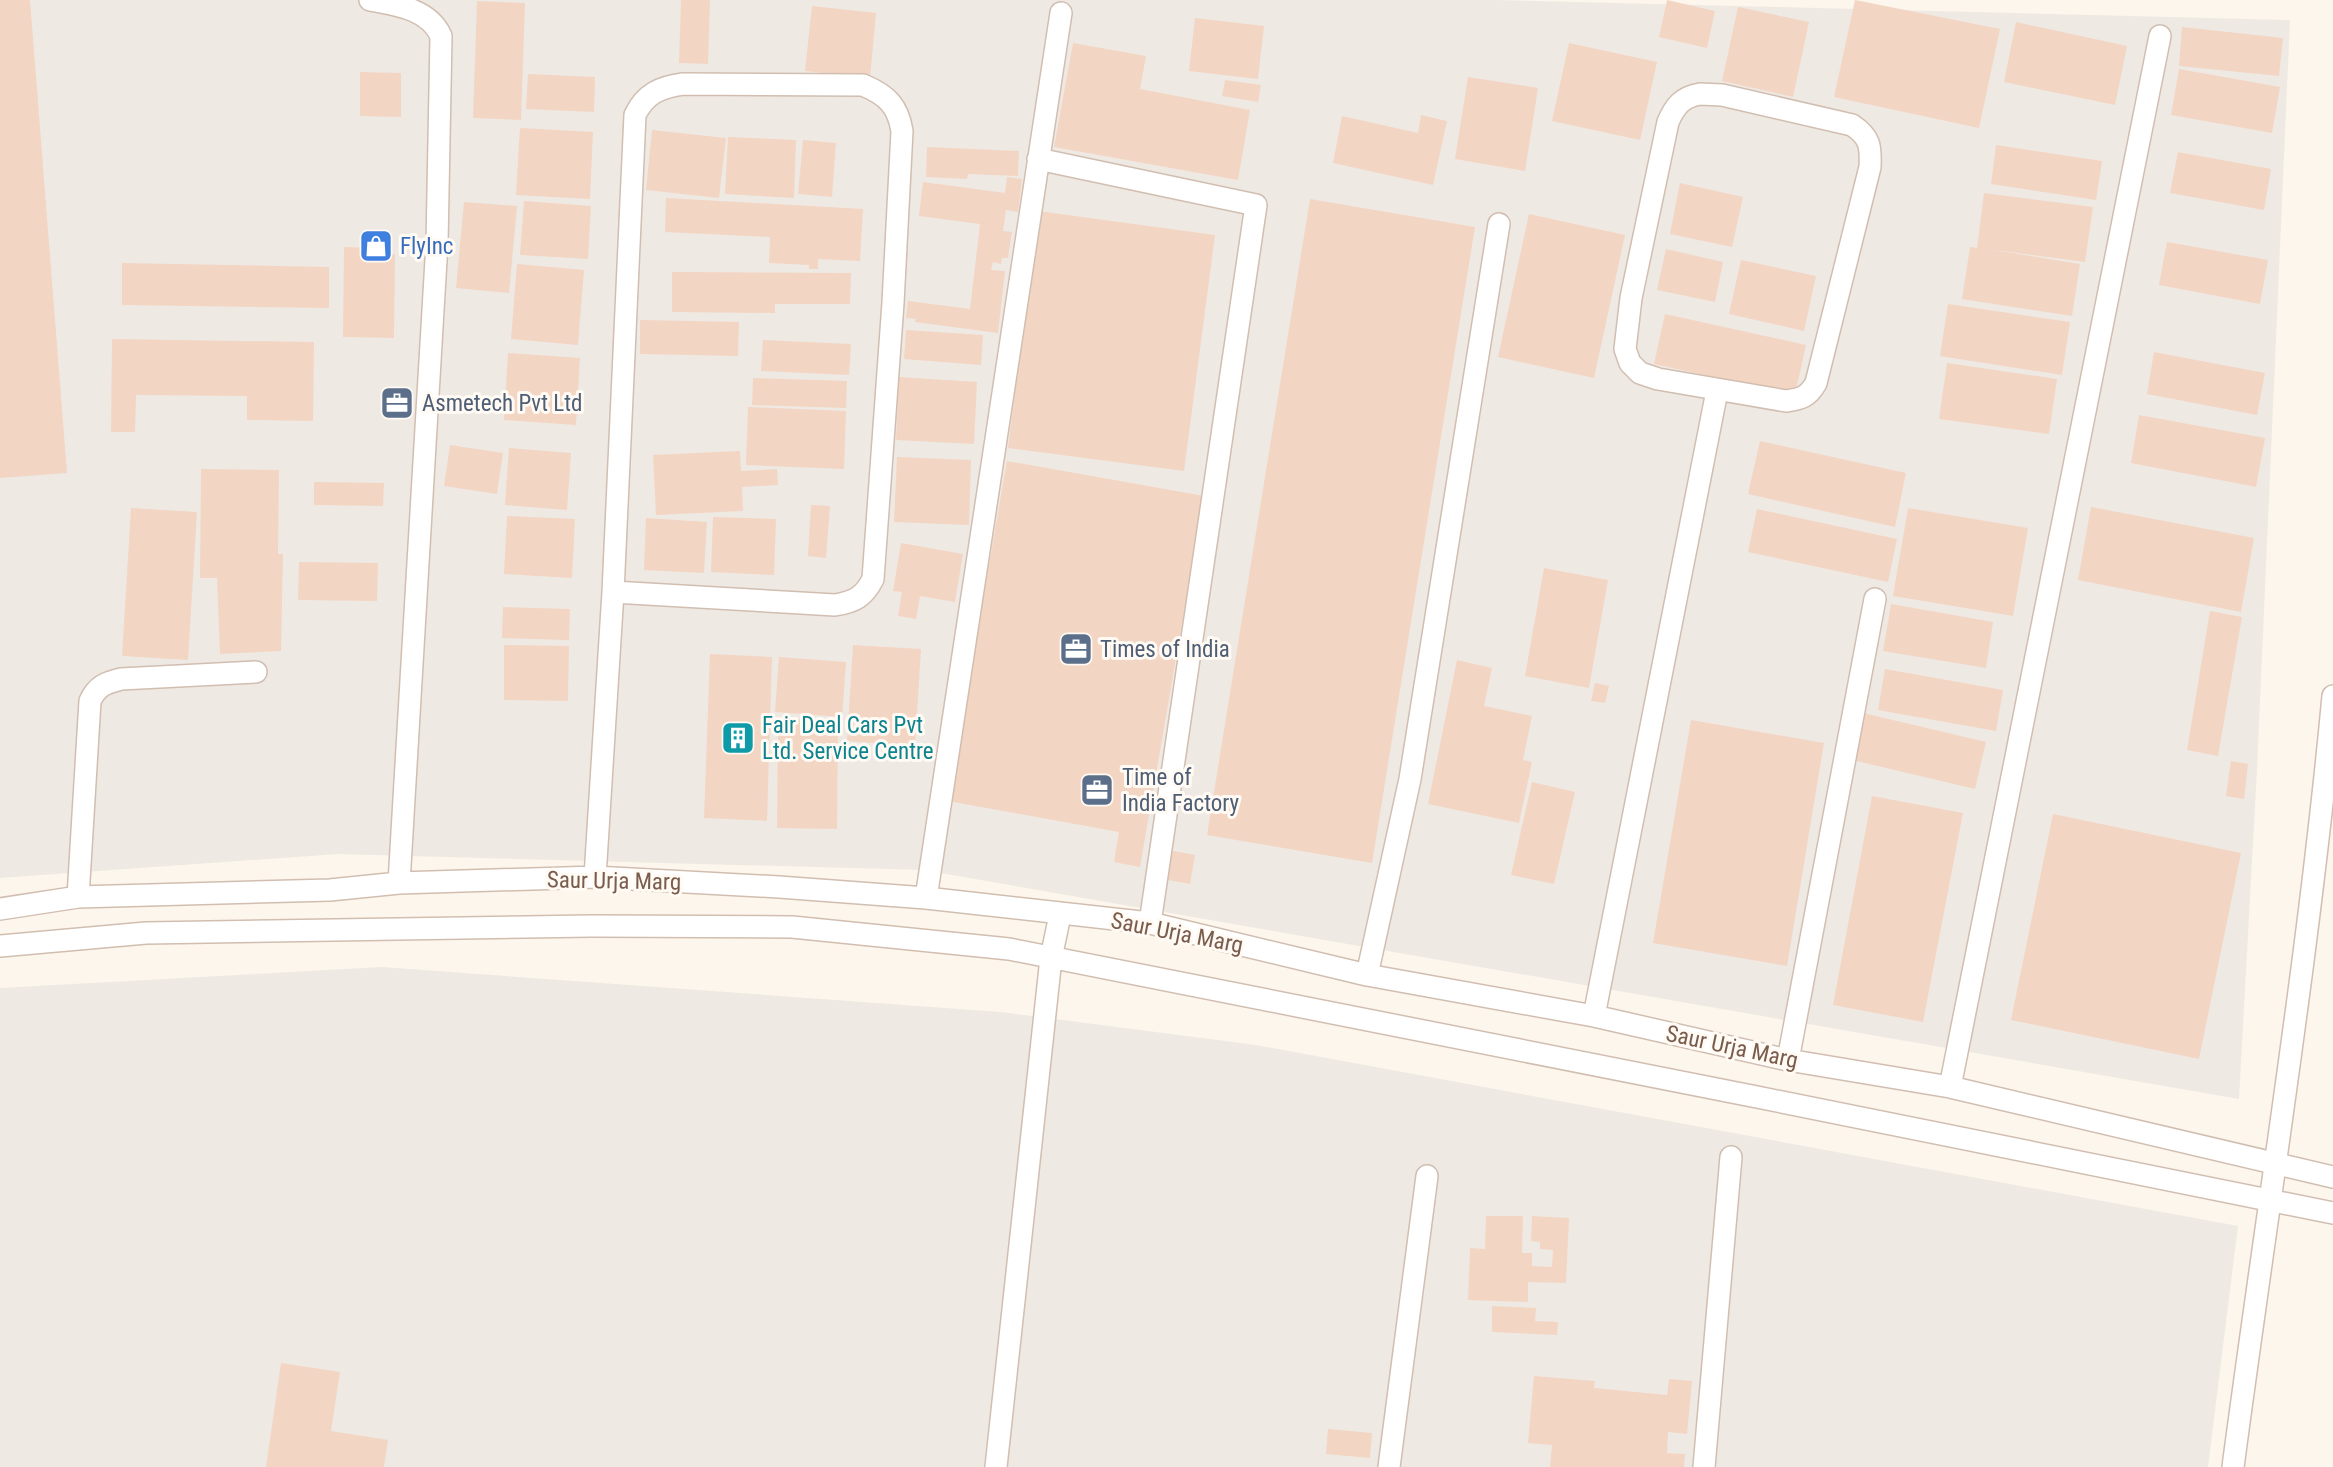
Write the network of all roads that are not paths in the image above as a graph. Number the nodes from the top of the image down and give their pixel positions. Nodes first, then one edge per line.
1 (370, 0) edge
2 (1061, 13) dead end
3 (2160, 36) dead end
4 (1038, 159) junction
5 (1499, 224) dead end
6 (1717, 391) junction
7 (613, 592) junction
8 (1875, 599) dead end
9 (256, 672) dead end
10 (2333, 696) edge
11 (595, 877) junction
12 (399, 883) junction
13 (78, 897) junction
14 (926, 898) junction
15 (0, 908) edge
16 (1060, 915) junction
17 (1150, 923) junction
18 (0, 946) edge
19 (1051, 958) junction
20 (1367, 975) junction
21 (1594, 1016) junction
22 (1788, 1060) junction
23 (1950, 1087) junction
24 (1731, 1157) dead end
25 (2276, 1163) junction
26 (1427, 1176) dead end
27 (2333, 1177) edge
28 (2269, 1200) junction
29 (2333, 1213) edge
30 (996, 1467) edge
31 (1389, 1467) edge
32 (1704, 1467) edge
33 (2233, 1467) edge

1 - 12 street
2 - 4 street
3 - 23 street
4 - 14 street
4 - 17 street
5 - 20 street
6 - 6 street
6 - 21 street
7 - 7 street
7 - 11 street
8 - 22 street
9 - 13 street
10 - 25 street
11 - 12 street, Saur Urja Marg
11 - 14 street, Saur Urja Marg
12 - 13 street, Saur Urja Marg
13 - 15 street, Saur Urja Marg
14 - 16 street, Saur Urja Marg
16 - 17 street, Saur Urja Marg
16 - 19 street
17 - 20 street, Saur Urja Marg
18 - 19 street, Saur Urja Marg
19 - 28 street, Saur Urja Marg
19 - 30 street
20 - 21 street, Saur Urja Marg
21 - 22 street, Saur Urja Marg
22 - 23 street, Saur Urja Marg
23 - 25 street, Saur Urja Marg
24 - 32 street
25 - 27 street, Saur Urja Marg
25 - 28 street
26 - 31 street
28 - 29 street, Saur Urja Marg
28 - 33 street

